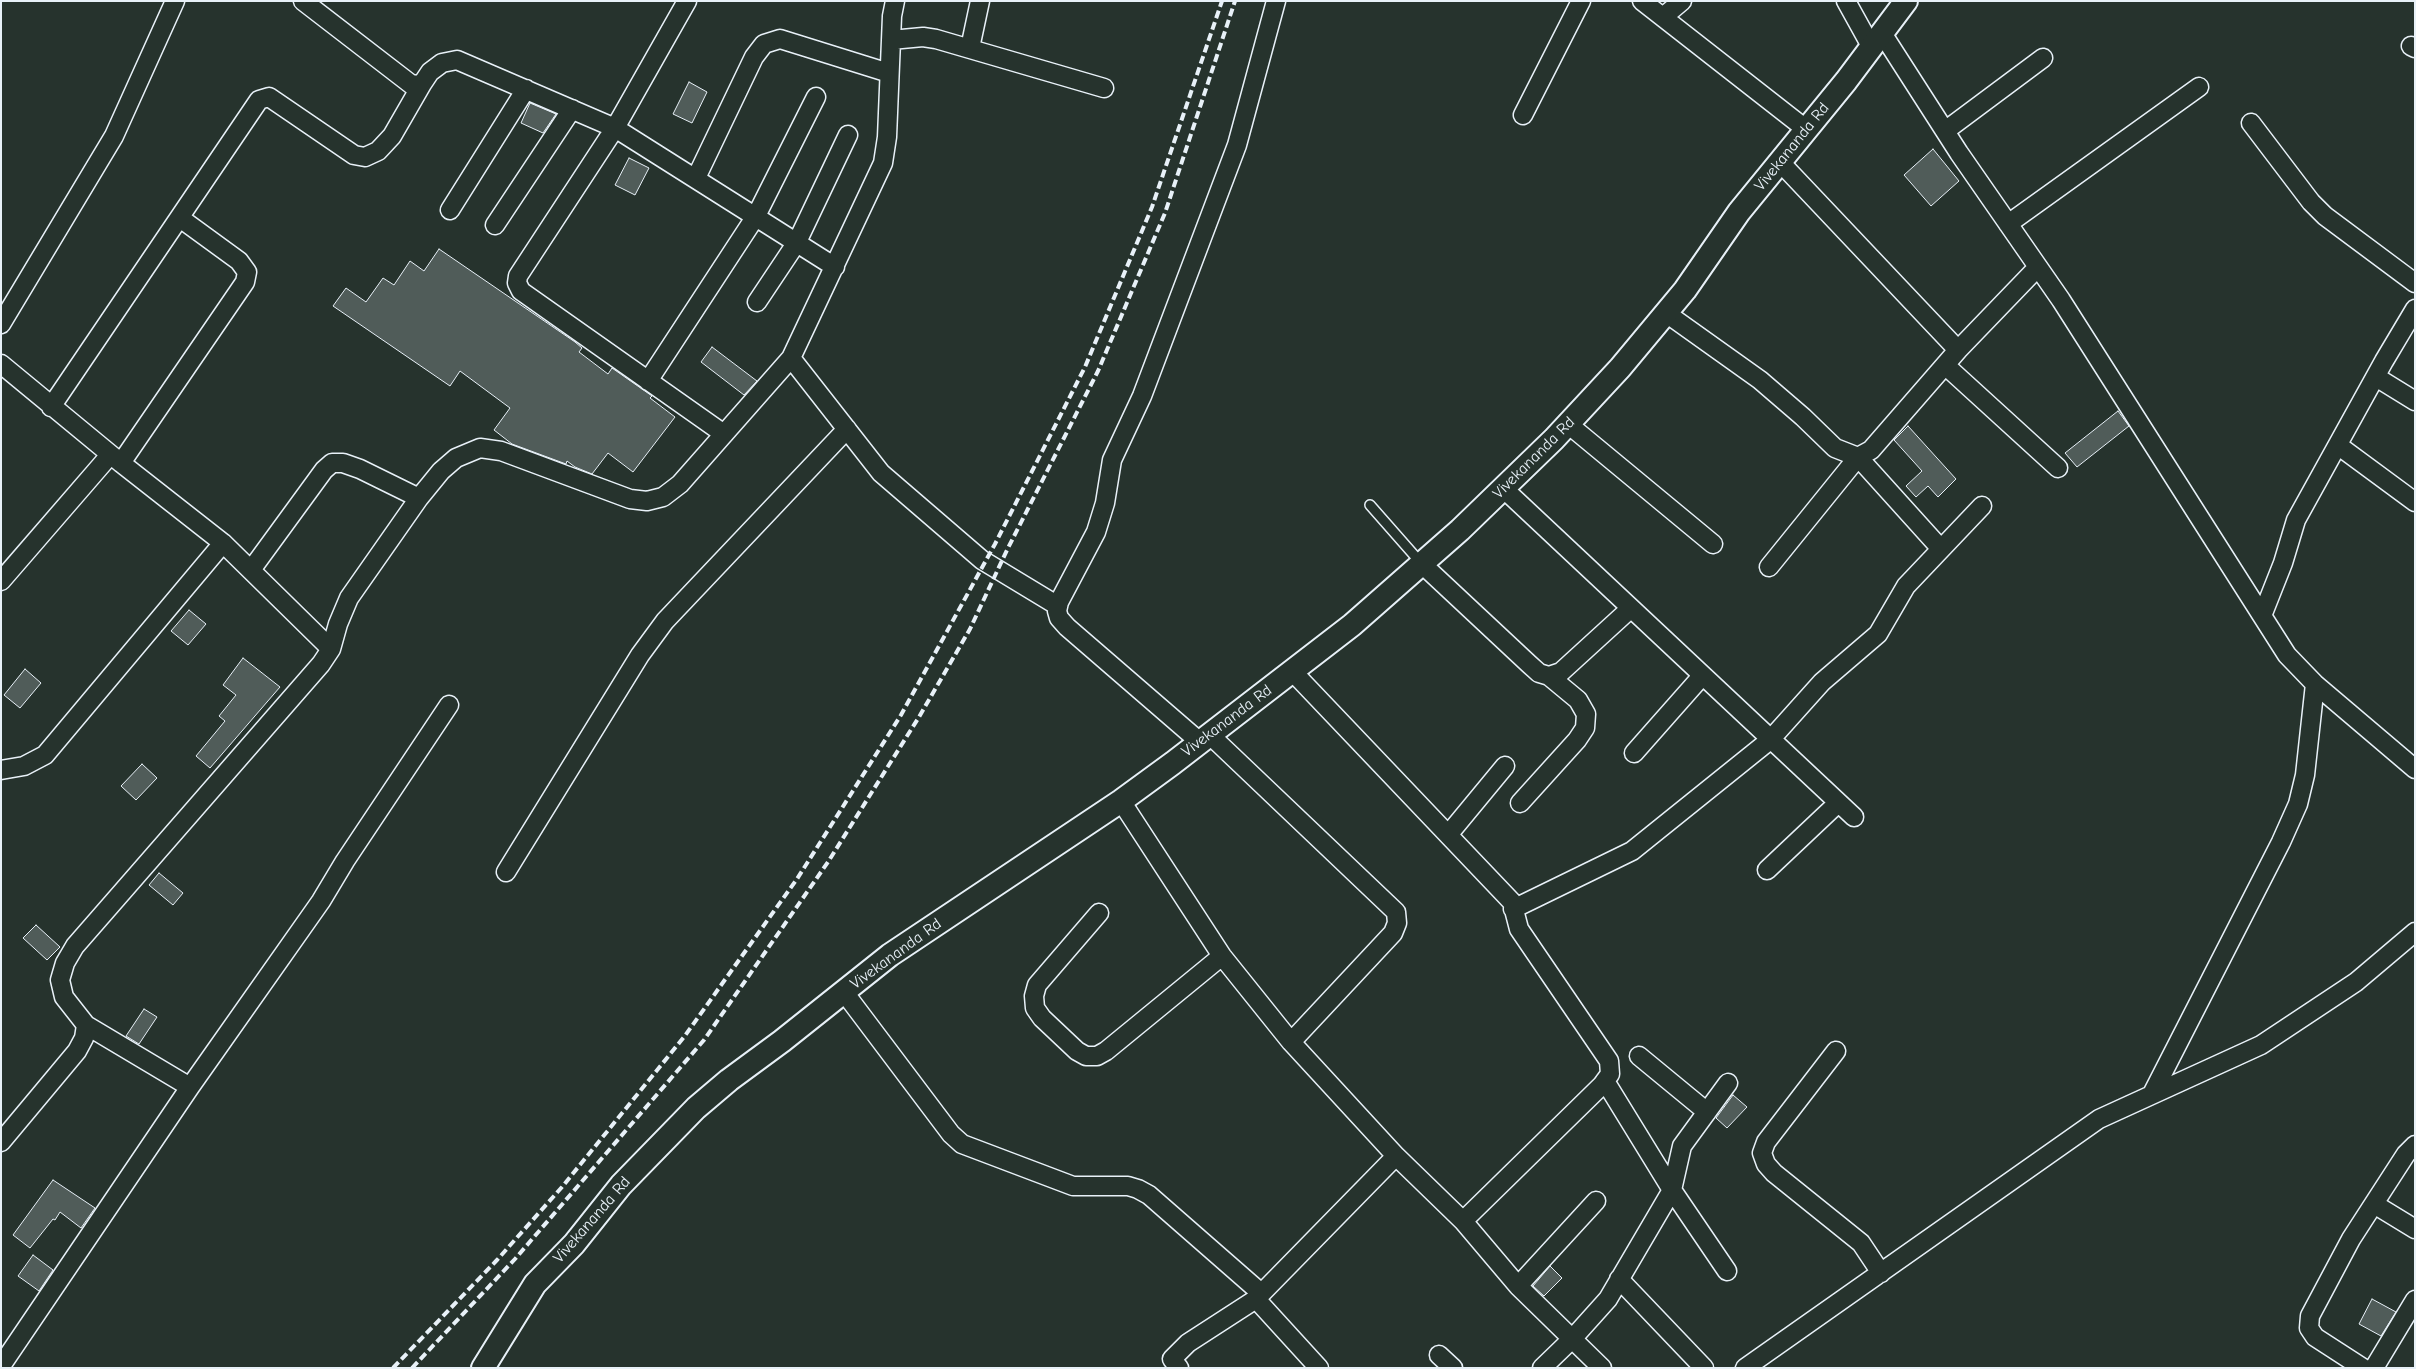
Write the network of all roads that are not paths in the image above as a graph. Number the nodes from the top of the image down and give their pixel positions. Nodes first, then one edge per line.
1 (175, 1) edge
2 (303, 1) edge
3 (687, 1) edge
4 (894, 1) edge
5 (980, 1) edge
6 (1276, 1) edge
7 (1581, 1) edge
8 (1642, 1) edge
9 (1682, 1) edge
10 (1846, 1) edge
11 (1906, 1) edge
12 (1663, 17) junction
13 (891, 40) junction
14 (1877, 41) junction
15 (970, 48) junction
16 (2043, 58) dead end
17 (889, 74) junction
18 (422, 84) junction
19 (2199, 87) dead end
20 (1104, 88) dead end
21 (526, 89) junction
22 (816, 98) dead end
23 (572, 109) junction
24 (1523, 115) dead end
25 (2251, 123) dead end
26 (615, 128) junction
27 (1807, 130) junction
28 (1945, 131) junction
29 (848, 135) dead end
30 (1780, 162) junction
31 (696, 178) junction
32 (450, 210) dead end
33 (756, 216) junction
34 (180, 218) junction
35 (2008, 224) junction
36 (495, 225) dead end
37 (797, 242) junction
38 (835, 267) junction
39 (2038, 267) junction
40 (2415, 283) edge
41 (757, 302) dead end
42 (2415, 309) edge
43 (1666, 312) junction
44 (1, 324) edge
45 (1958, 350) junction
46 (791, 358) junction
47 (1, 364) edge
48 (1945, 365) junction
49 (2376, 376) junction
50 (648, 380) junction
51 (2415, 401) edge
52 (51, 407) junction
53 (1568, 424) junction
54 (847, 429) junction
55 (724, 434) junction
56 (2338, 446) junction
57 (1858, 457) junction
58 (116, 459) junction
59 (2058, 468) dead end
60 (1504, 488) junction
61 (419, 498) junction
62 (2415, 502) edge
63 (1370, 506) dead end
64 (1982, 506) dead end
65 (223, 543) junction
66 (1713, 544) dead end
67 (1941, 549) junction
68 (1422, 564) junction
69 (1769, 567) dead end
70 (251, 570) junction
71 (1, 581) edge
72 (1058, 606) junction
73 (1630, 609) junction
74 (2262, 616) junction
75 (331, 649) junction
76 (1292, 671) junction
77 (1550, 676) junction
78 (1702, 676) junction
79 (2315, 684) junction
80 (449, 705) dead end
81 (1205, 738) junction
82 (1770, 740) junction
83 (1634, 753) dead end
84 (1505, 766) dead end
85 (2415, 769) edge
86 (1, 770) edge
87 (1121, 801) junction
88 (1520, 803) dead end
89 (1838, 803) junction
90 (1854, 817) dead end
91 (1448, 835) junction
92 (1767, 870) dead end
93 (506, 872) dead end
94 (1513, 909) junction
95 (1099, 914) dead end
96 (2415, 932) edge
97 (1222, 956) junction
98 (844, 992) junction
99 (86, 1025) junction
100 (1291, 1042) junction
101 (1836, 1051) dead end
102 (1639, 1056) dead end
103 (1605, 1081) junction
104 (1728, 1082) dead end
105 (190, 1087) junction
106 (2152, 1094) junction
107 (1707, 1112) junction
108 (1, 1142) edge
109 (2415, 1145) edge
110 (1396, 1156) junction
111 (1672, 1190) junction
112 (1596, 1201) dead end
113 (2374, 1204) junction
114 (1463, 1221) junction
115 (2415, 1230) edge
116 (1727, 1271) dead end
117 (1881, 1273) junction
118 (1619, 1280) junction
119 (1518, 1286) junction
120 (1258, 1296) junction
121 (2415, 1300) edge
122 (1573, 1338) junction
123 (1439, 1355) dead end
124 (1, 1366) edge
125 (483, 1368) edge
126 (1179, 1368) edge
127 (1320, 1368) edge
128 (1453, 1368) edge
129 (1542, 1368) edge
130 (1602, 1368) edge
131 (1704, 1368) edge
132 (1745, 1368) edge
133 (2362, 1368) edge
134 (2374, 1368) edge

1 - 44 street
2 - 18 street
3 - 26 street
4 - 13 street
5 - 15 street
6 - 72 street
7 - 24 street
8 - 12 street
9 - 12 street
10 - 14 street
11 - 14 street, Vivekananda Rd
12 - 27 street
13 - 15 street
13 - 17 street
14 - 27 street, Vivekananda Rd
14 - 28 street
15 - 20 street
16 - 28 street
17 - 31 street
17 - 38 street
18 - 21 street
18 - 34 street
19 - 35 street
21 - 23 street
21 - 32 street
22 - 33 street
23 - 26 street
23 - 36 street
25 - 40 street
26 - 31 street
26 - 50 street
27 - 30 street, Vivekananda Rd
28 - 35 street
29 - 37 street
30 - 43 street, Vivekananda Rd
30 - 45 street
31 - 33 street
33 - 37 street
33 - 50 street
34 - 52 street
34 - 58 street
35 - 39 street
37 - 38 street
37 - 41 street
38 - 46 street
39 - 45 street
39 - 74 street
42 - 49 street
43 - 53 street, Vivekananda Rd
43 - 57 street
45 - 48 street
46 - 54 street
46 - 55 street
47 - 52 street
48 - 57 street
48 - 59 street
49 - 51 street
49 - 56 street
50 - 55 street
52 - 58 street
53 - 60 street, Vivekananda Rd
53 - 66 street
54 - 72 street
54 - 93 street
55 - 61 street
56 - 62 street
56 - 74 street
57 - 67 street
57 - 69 street
58 - 65 street
58 - 71 street
60 - 68 street, Vivekananda Rd
60 - 73 street
61 - 70 street
61 - 75 street
63 - 68 lane
64 - 67 street
65 - 70 street
65 - 86 street
67 - 82 street
68 - 76 street, Vivekananda Rd
68 - 77 street
70 - 75 street
72 - 81 street
73 - 77 street
73 - 78 street
74 - 79 street
75 - 99 street
76 - 81 street, Vivekananda Rd
76 - 91 street
77 - 88 street
78 - 82 street
78 - 83 street
79 - 85 street
79 - 106 street
80 - 105 street
81 - 87 street, Vivekananda Rd
81 - 100 street
82 - 89 street
82 - 94 street
84 - 91 street
87 - 97 street
87 - 98 street, Vivekananda Rd
89 - 90 street
89 - 92 street
91 - 94 street
94 - 103 street
95 - 97 street
96 - 106 street
97 - 100 street
98 - 120 street
98 - 125 street, Vivekananda Rd
99 - 105 street
99 - 108 street
100 - 110 street
101 - 117 street
102 - 107 street
103 - 111 street
103 - 114 street
104 - 107 street
105 - 124 street
106 - 117 street
107 - 111 street
109 - 113 street
110 - 114 street
110 - 120 street
111 - 116 street
111 - 118 street
112 - 119 street
113 - 115 street
113 - 133 street
114 - 119 street
117 - 132 street
118 - 122 street
118 - 131 street
119 - 122 street
120 - 126 street
120 - 127 street
121 - 134 street
122 - 129 street
122 - 130 street
123 - 128 street

